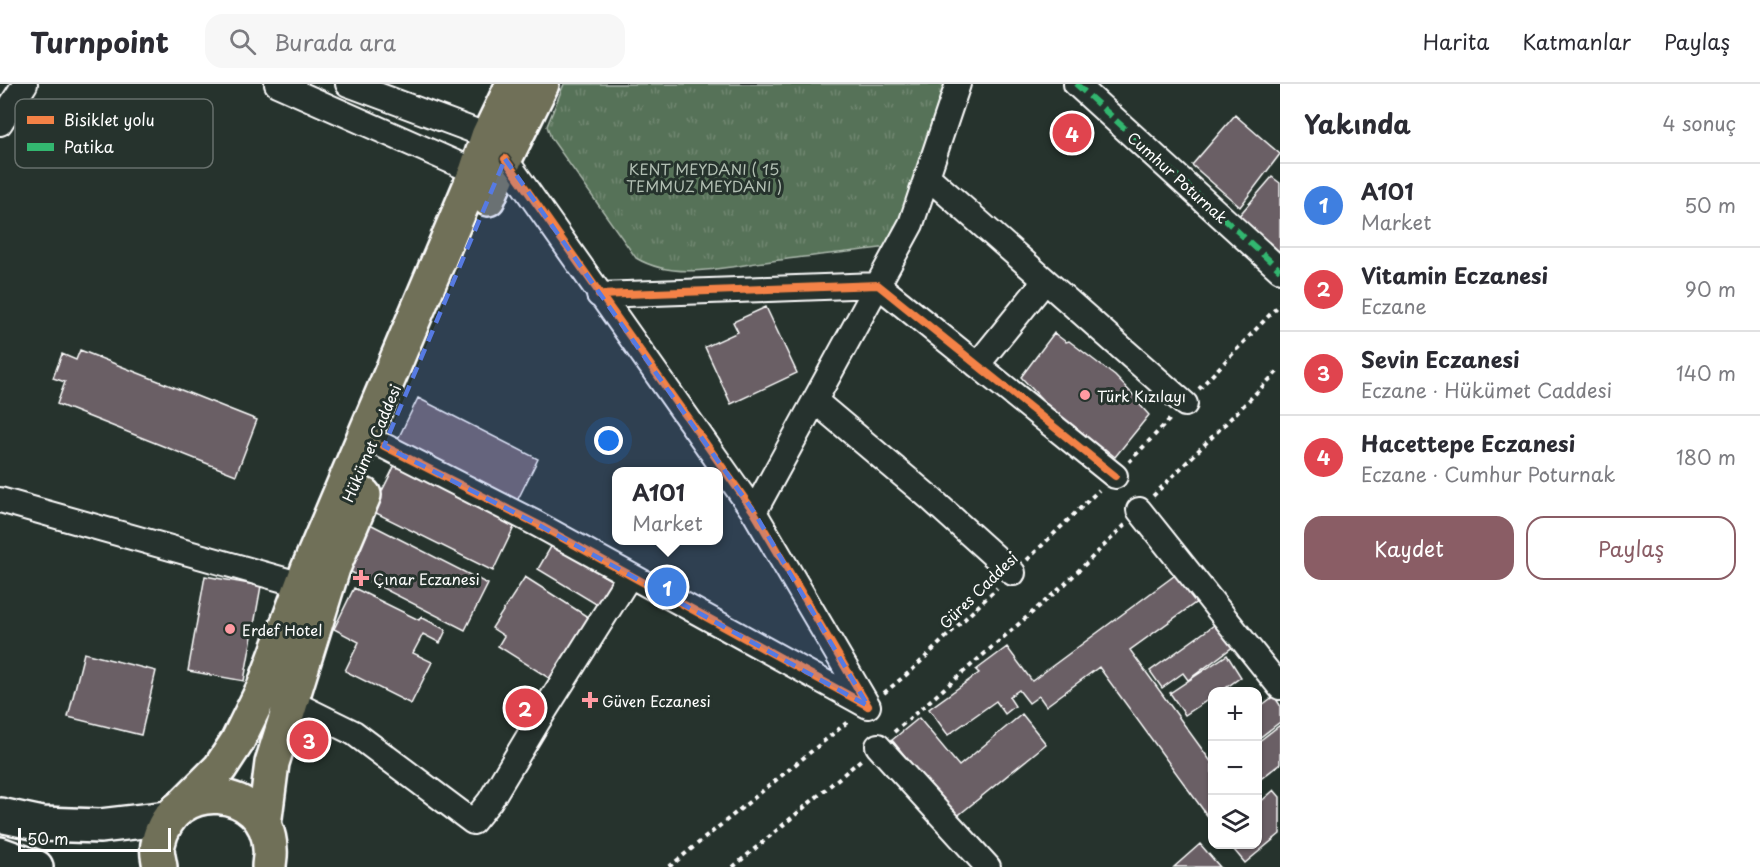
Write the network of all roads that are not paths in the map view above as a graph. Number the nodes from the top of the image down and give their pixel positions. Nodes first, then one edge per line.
1 (25, 84) edge
2 (277, 84) edge
3 (348, 84) edge
4 (513, 84) edge
5 (542, 84) edge
6 (958, 84) edge
7 (1076, 84) edge
8 (324, 93) edge
9 (15, 99) edge
10 (15, 100) edge
11 (0, 123) edge
12 (490, 156) junction
13 (927, 176) junction
14 (1280, 270) edge
15 (1045, 280) junction
16 (878, 285) junction
17 (599, 295) junction
18 (977, 365) junction
19 (815, 401) junction
20 (1185, 404) road end
21 (384, 447) junction
22 (722, 467) edge
23 (723, 469) edge
24 (1115, 476) road end
25 (0, 500) edge
26 (1139, 510) road end
27 (754, 512) junction
28 (1013, 573) road end
29 (630, 575) junction
30 (302, 585) junction
31 (1280, 687) edge
32 (291, 702) junction
33 (878, 746) road end
34 (176, 811) junction
35 (0, 815) edge
36 (264, 825) junction
37 (0, 854) edge
38 (36, 867) edge
39 (160, 867) edge
40 (268, 867) edge
41 (988, 867) edge

1 - 9 street
2 - 8 street
3 - 12 street
4 - 12 main road
5 - 12 main road, Hükümet Caddesi
6 - 13 street
7 - 14 street, Cumhur Poturnak
8 - 12 street
10 - 11 street
12 - 17 street
12 - 21 main road, Hükümet Caddesi
12 - 30 main road
13 - 15 street
13 - 16 street
15 - 18 street
15 - 20 street
16 - 17 street
16 - 18 street
16 - 19 street
17 - 22 street
18 - 24 street
19 - 27 street
19 - 28 street
21 - 29 street
21 - 32 main road, Hükümet Caddesi
23 - 27 street
25 - 30 street
26 - 31 street
27 - 29 street
29 - 32 street
30 - 34 main road
32 - 36 main road, Hükümet Caddesi
33 - 41 street
34 - 35 main road
34 - 36 main road
34 - 39 main road
36 - 40 main road, Hükümet Caddesi
37 - 38 main road

